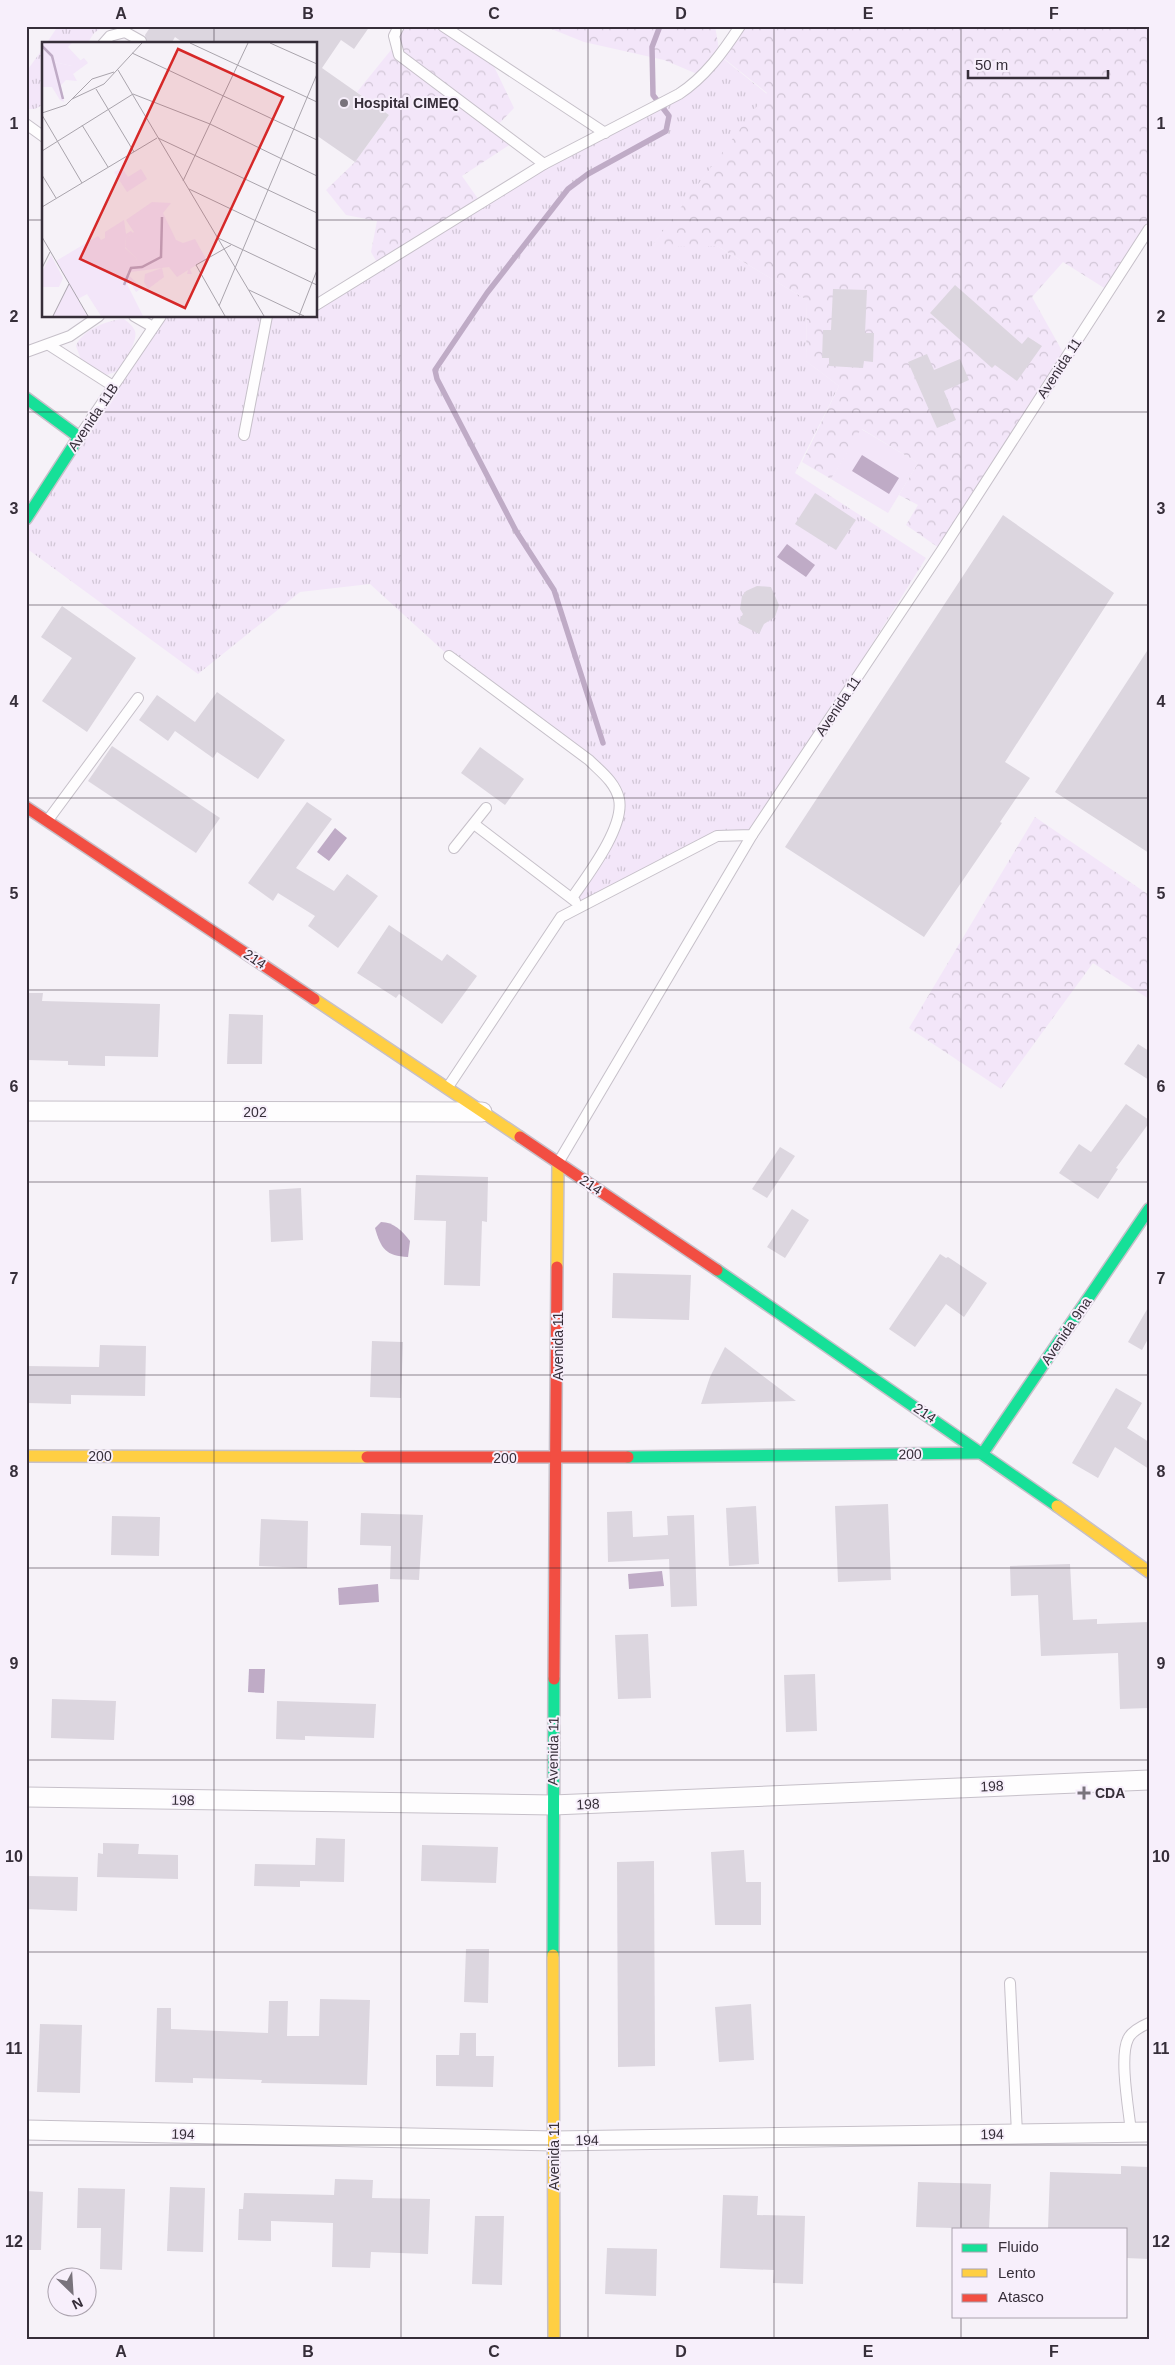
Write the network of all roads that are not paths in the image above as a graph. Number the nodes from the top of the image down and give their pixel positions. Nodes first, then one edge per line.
1 (400, 26) edge
2 (443, 26) edge
3 (740, 26) edge
4 (141, 40) dead end
5 (105, 42) edge
6 (26, 124) edge
7 (42, 132) edge
8 (605, 132) junction
9 (544, 164) junction
10 (1149, 229) edge
11 (318, 304) edge
12 (96, 318) edge
13 (137, 318) edge
14 (160, 318) edge
15 (267, 318) edge
16 (153, 327) junction
17 (49, 345) junction
18 (26, 352) edge
19 (113, 386) junction
20 (26, 398) edge
21 (244, 435) dead end
22 (79, 437) junction
23 (26, 519) edge
24 (449, 656) dead end
25 (138, 698) dead end
26 (26, 807) edge
27 (486, 808) dead end
28 (47, 821) junction
29 (474, 824) junction
30 (752, 835) junction
31 (454, 848) dead end
32 (576, 902) junction
33 (448, 1087) junction
34 (26, 1112) edge
35 (483, 1112) junction
36 (558, 1162) junction
37 (1146, 1220) edge
38 (983, 1453) junction
39 (26, 1456) edge
40 (557, 1458) junction
41 (1149, 1572) edge
42 (1149, 1780) edge
43 (26, 1797) edge
44 (553, 1805) junction
45 (1010, 1983) dead end
46 (1149, 2023) edge
47 (26, 2130) edge
48 (1140, 2132) edge
49 (1017, 2134) junction
50 (554, 2141) junction
51 (554, 2339) edge

1 - 9 lane
2 - 8 lane
3 - 8 lane
4 - 5 lane
6 - 7 lane
8 - 9 lane
9 - 11 lane
10 - 30 lane, Avenida 11
12 - 17 lane
13 - 16 lane
14 - 16 lane, Avenida 11B
15 - 21 lane
16 - 19 lane, Avenida 11B
17 - 18 lane
17 - 19 lane
19 - 22 lane, Avenida 11B
20 - 22 street
22 - 23 street, Avenida 11B
24 - 32 lane
25 - 28 lane
26 - 28 street, 214
27 - 29 lane
28 - 33 street, 214
29 - 31 lane
29 - 32 lane
30 - 32 lane
30 - 36 lane, Avenida 11
32 - 33 lane
33 - 35 street, 214
34 - 35 street, 202
35 - 36 street, 214
36 - 38 street, 214
36 - 40 street, Avenida 11
37 - 38 street, Avenida 9na
38 - 40 street, 200
38 - 41 street, 214
39 - 40 street, 200
40 - 44 street, Avenida 11
42 - 44 street, 198
43 - 44 street, 198
44 - 50 street, Avenida 11
45 - 49 lane
46 - 48 lane
47 - 50 street, 194
48 - 49 street, 194
49 - 50 street, 194
50 - 51 street, Avenida 11

